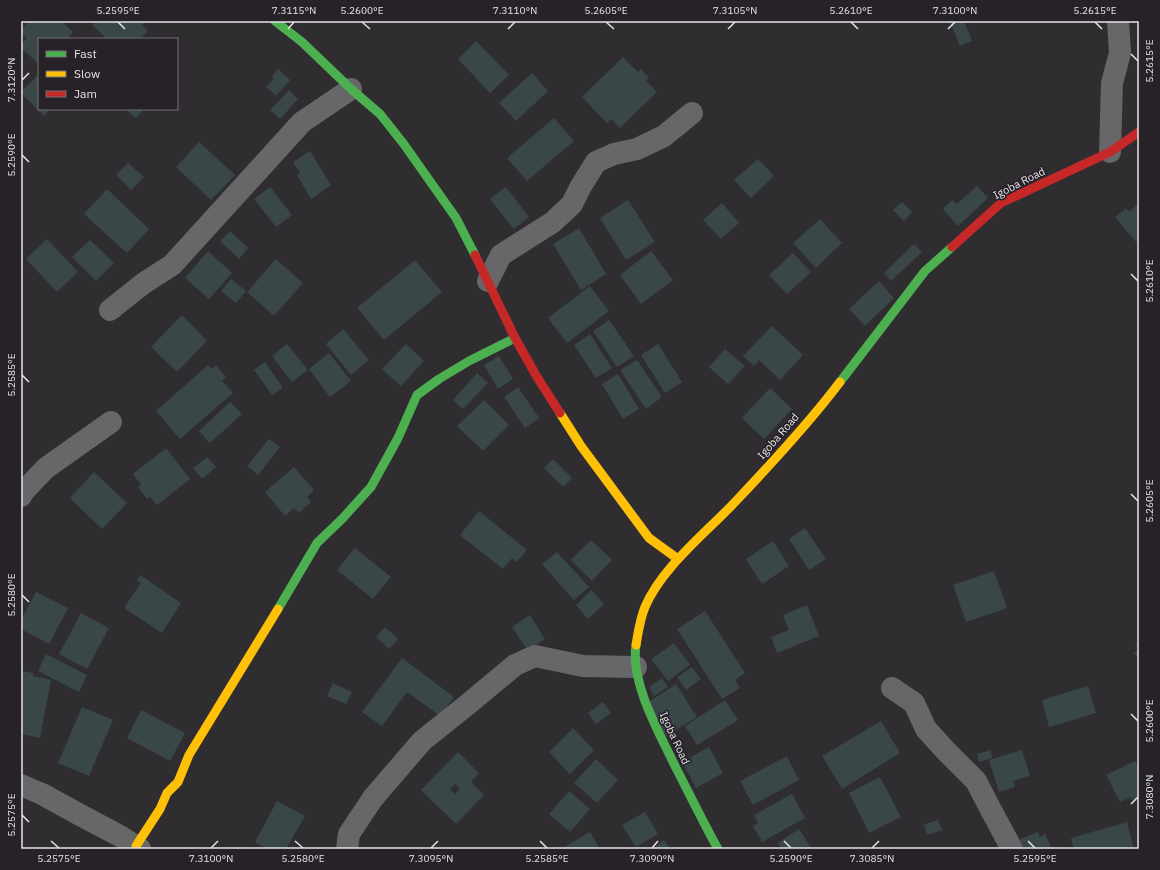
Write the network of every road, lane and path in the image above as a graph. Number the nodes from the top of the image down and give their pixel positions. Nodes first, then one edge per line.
1 (275, 21) edge
2 (1118, 21) edge
3 (351, 89) junction
4 (692, 113) dead end
5 (1139, 132) edge
6 (1110, 152) junction
7 (488, 281) junction
8 (110, 310) dead end
9 (515, 338) junction
10 (111, 422) dead end
11 (21, 496) edge
12 (678, 559) junction
13 (636, 667) junction
14 (892, 688) dead end
15 (21, 785) edge
16 (138, 847) edge
17 (347, 849) edge
18 (718, 849) edge
19 (1012, 849) edge

1 - 3 street
2 - 6 street
3 - 7 street
3 - 8 street
4 - 7 street
5 - 6 street, Igoba Road
6 - 12 street, Igoba Road
7 - 9 street
9 - 12 street
9 - 16 street
10 - 11 street
12 - 13 street, Igoba Road
13 - 17 street
13 - 18 street, Igoba Road
14 - 19 street
15 - 16 street

